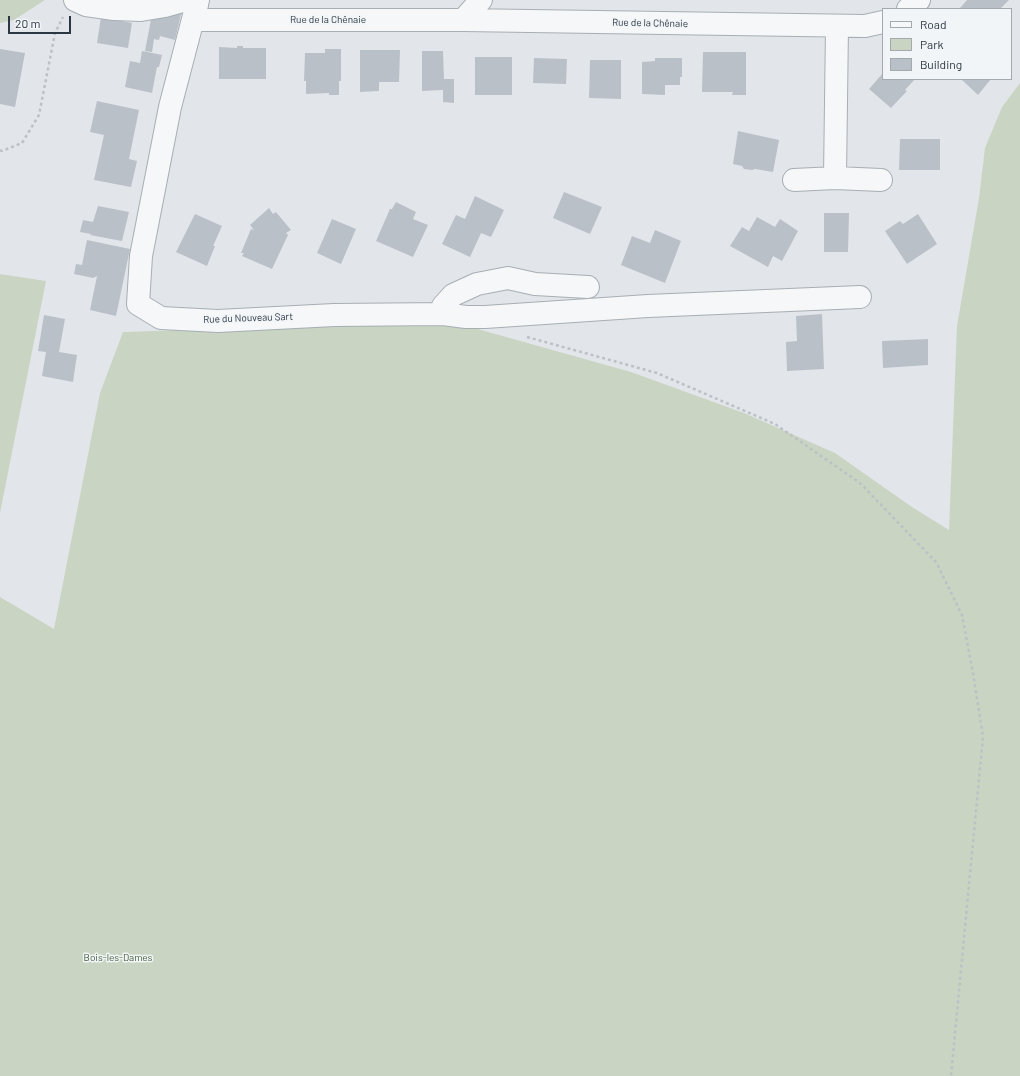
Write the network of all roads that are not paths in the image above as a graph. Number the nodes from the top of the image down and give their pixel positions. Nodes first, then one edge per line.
1 (481, 0) edge
2 (919, 0) edge
3 (70, 7) edge
4 (196, 8) edge
5 (909, 8) edge
6 (463, 20) junction
7 (882, 22) edge
8 (837, 26) junction
9 (835, 178) junction
10 (794, 180) dead end
11 (881, 180) dead end
12 (588, 287) dead end
13 (860, 297) dead end
14 (443, 314) junction

1 - 6 street
2 - 5 street
3 - 4 street, Rue de la Chênaie
4 - 6 street, Rue de la Chênaie
4 - 14 street, Rue du Nouveau Sart
6 - 8 street, Rue de la Chênaie
7 - 8 street, Rue de la Chênaie
8 - 9 street
9 - 10 street
9 - 11 street
12 - 14 street
13 - 14 street

